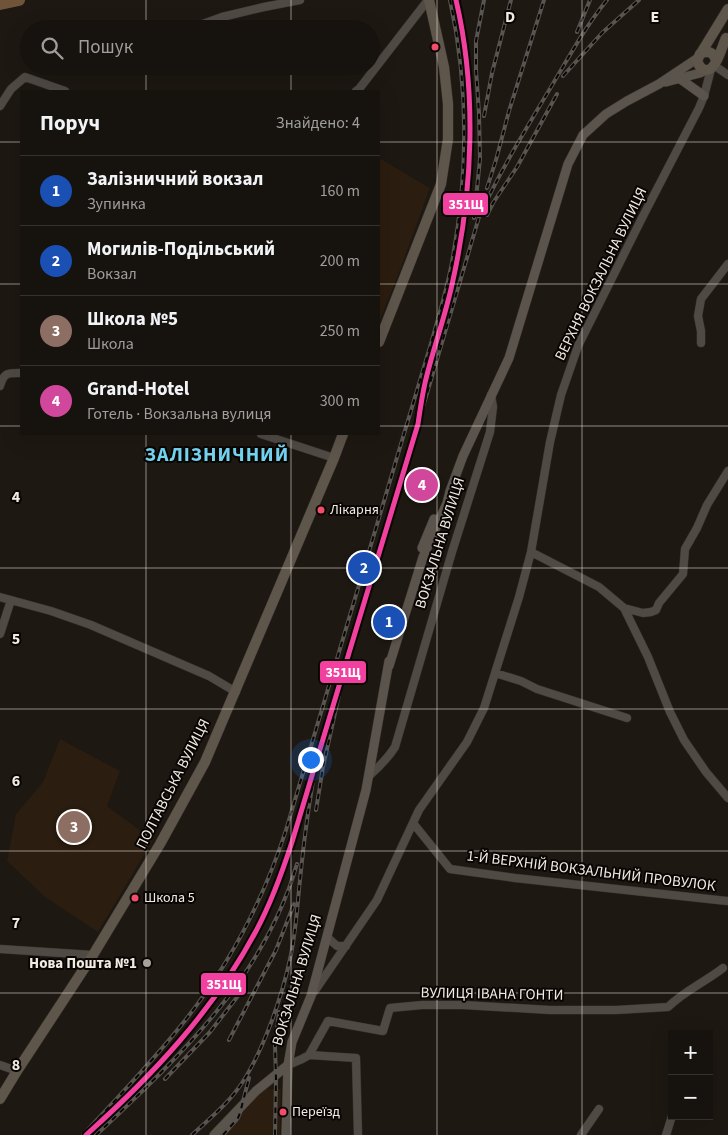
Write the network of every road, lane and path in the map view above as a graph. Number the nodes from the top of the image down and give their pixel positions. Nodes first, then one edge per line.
1 (300, 0) edge
2 (428, 0) edge
3 (728, 9) edge
4 (214, 20) edge
5 (716, 29) junction
6 (727, 37) edge
7 (710, 59) junction
8 (380, 62) edge
9 (728, 74) edge
10 (370, 75) edge
11 (679, 78) junction
12 (659, 84) junction
13 (62, 90) edge
14 (358, 90) edge
15 (704, 96) junction
16 (0, 106) edge
17 (728, 264) edge
18 (380, 339) edge
19 (701, 343) dead end
20 (20, 373) edge
21 (0, 386) edge
22 (491, 396) junction
23 (263, 435) edge
24 (344, 435) edge
25 (334, 458) junction
26 (728, 471) edge
27 (531, 552) junction
28 (0, 597) edge
29 (11, 600) junction
30 (624, 608) junction
31 (0, 634) edge
32 (495, 673) junction
33 (236, 692) junction
34 (627, 718) dead end
35 (369, 776) junction
36 (728, 798) edge
37 (413, 823) junction
38 (727, 901) dead end
39 (327, 937) junction
40 (346, 946) junction
41 (0, 949) edge
42 (93, 955) junction
43 (723, 968) dead end
44 (311, 996) junction
45 (309, 1055) junction
46 (288, 1064) junction
47 (0, 1065) edge
48 (17, 1071) junction
49 (0, 1099) edge
50 (599, 1109) dead end
51 (671, 1120) edge
52 (214, 1135) edge
53 (286, 1135) edge
54 (358, 1135) edge
55 (581, 1135) edge
56 (666, 1135) edge

1 - 4 street
2 - 8 street
2 - 18 highway
3 - 5 highway, ВОКЗАЛЬНА ВУЛИЦЯ
5 - 7 highway, ВОКЗАЛЬНА ВУЛИЦЯ
5 - 7 highway, ВОКЗАЛЬНА ВУЛИЦЯ
6 - 7 highway
6 - 7 highway
7 - 9 street
7 - 11 main road, ВОКЗАЛЬНА ВУЛИЦЯ
7 - 12 main road, ВОКЗАЛЬНА ВУЛИЦЯ
7 - 15 street, ВЕРХНЯ ВОКЗАЛЬНА ВУЛИЦЯ
10 - 14 street
11 - 12 main road, ВОКЗАЛЬНА ВУЛИЦЯ
11 - 15 main road
12 - 22 main road, ВОКЗАЛЬНА ВУЛИЦЯ
13 - 16 street
15 - 27 street, ВЕРХНЯ ВОКЗАЛЬНА ВУЛИЦЯ
17 - 19 street
20 - 21 street
22 - 35 main road, ВОКЗАЛЬНА ВУЛИЦЯ
22 - 35 street, ВОКЗАЛЬНА ВУЛИЦЯ
23 - 25 street
24 - 25 highway, ПОЛТАВСЬКА ВУЛИЦЯ
25 - 33 highway, ПОЛТАВСЬКА ВУЛИЦЯ
26 - 30 street
27 - 30 street
27 - 32 street, ВЕРХНЯ ВОКЗАЛЬНА ВУЛИЦЯ
28 - 29 street
29 - 31 street
29 - 33 street
30 - 36 street
32 - 34 street
32 - 37 street, ВЕРХНЯ ВОКЗАЛЬНА ВУЛИЦЯ
33 - 42 highway, ПОЛТАВСЬКА ВУЛИЦЯ
35 - 39 main road, ВОКЗАЛЬНА ВУЛИЦЯ
37 - 38 street, 1-Й ВЕРХНІЙ ВОКЗАЛЬНИЙ ПРОВУЛОК
37 - 40 street, ВЕРХНЯ ВОКЗАЛЬНА ВУЛИЦЯ
39 - 40 street
39 - 44 main road, ВОКЗАЛЬНА ВУЛИЦЯ
40 - 44 street, ВЕРХНЯ ВОКЗАЛЬНА ВУЛИЦЯ
41 - 42 street
42 - 48 highway, ПОЛТАВСЬКА ВУЛИЦЯ
43 - 45 street, ВУЛИЦЯ ІВАНА ГОНТИ
44 - 46 main road, ВОКЗАЛЬНА ВУЛИЦЯ
45 - 46 street
45 - 54 street
46 - 52 main road, ВОКЗАЛЬНА ВУЛИЦЯ
46 - 53 main road
47 - 48 street
48 - 49 highway, ПОЛТАВСЬКА ВУЛИЦЯ
50 - 55 street
51 - 56 street

